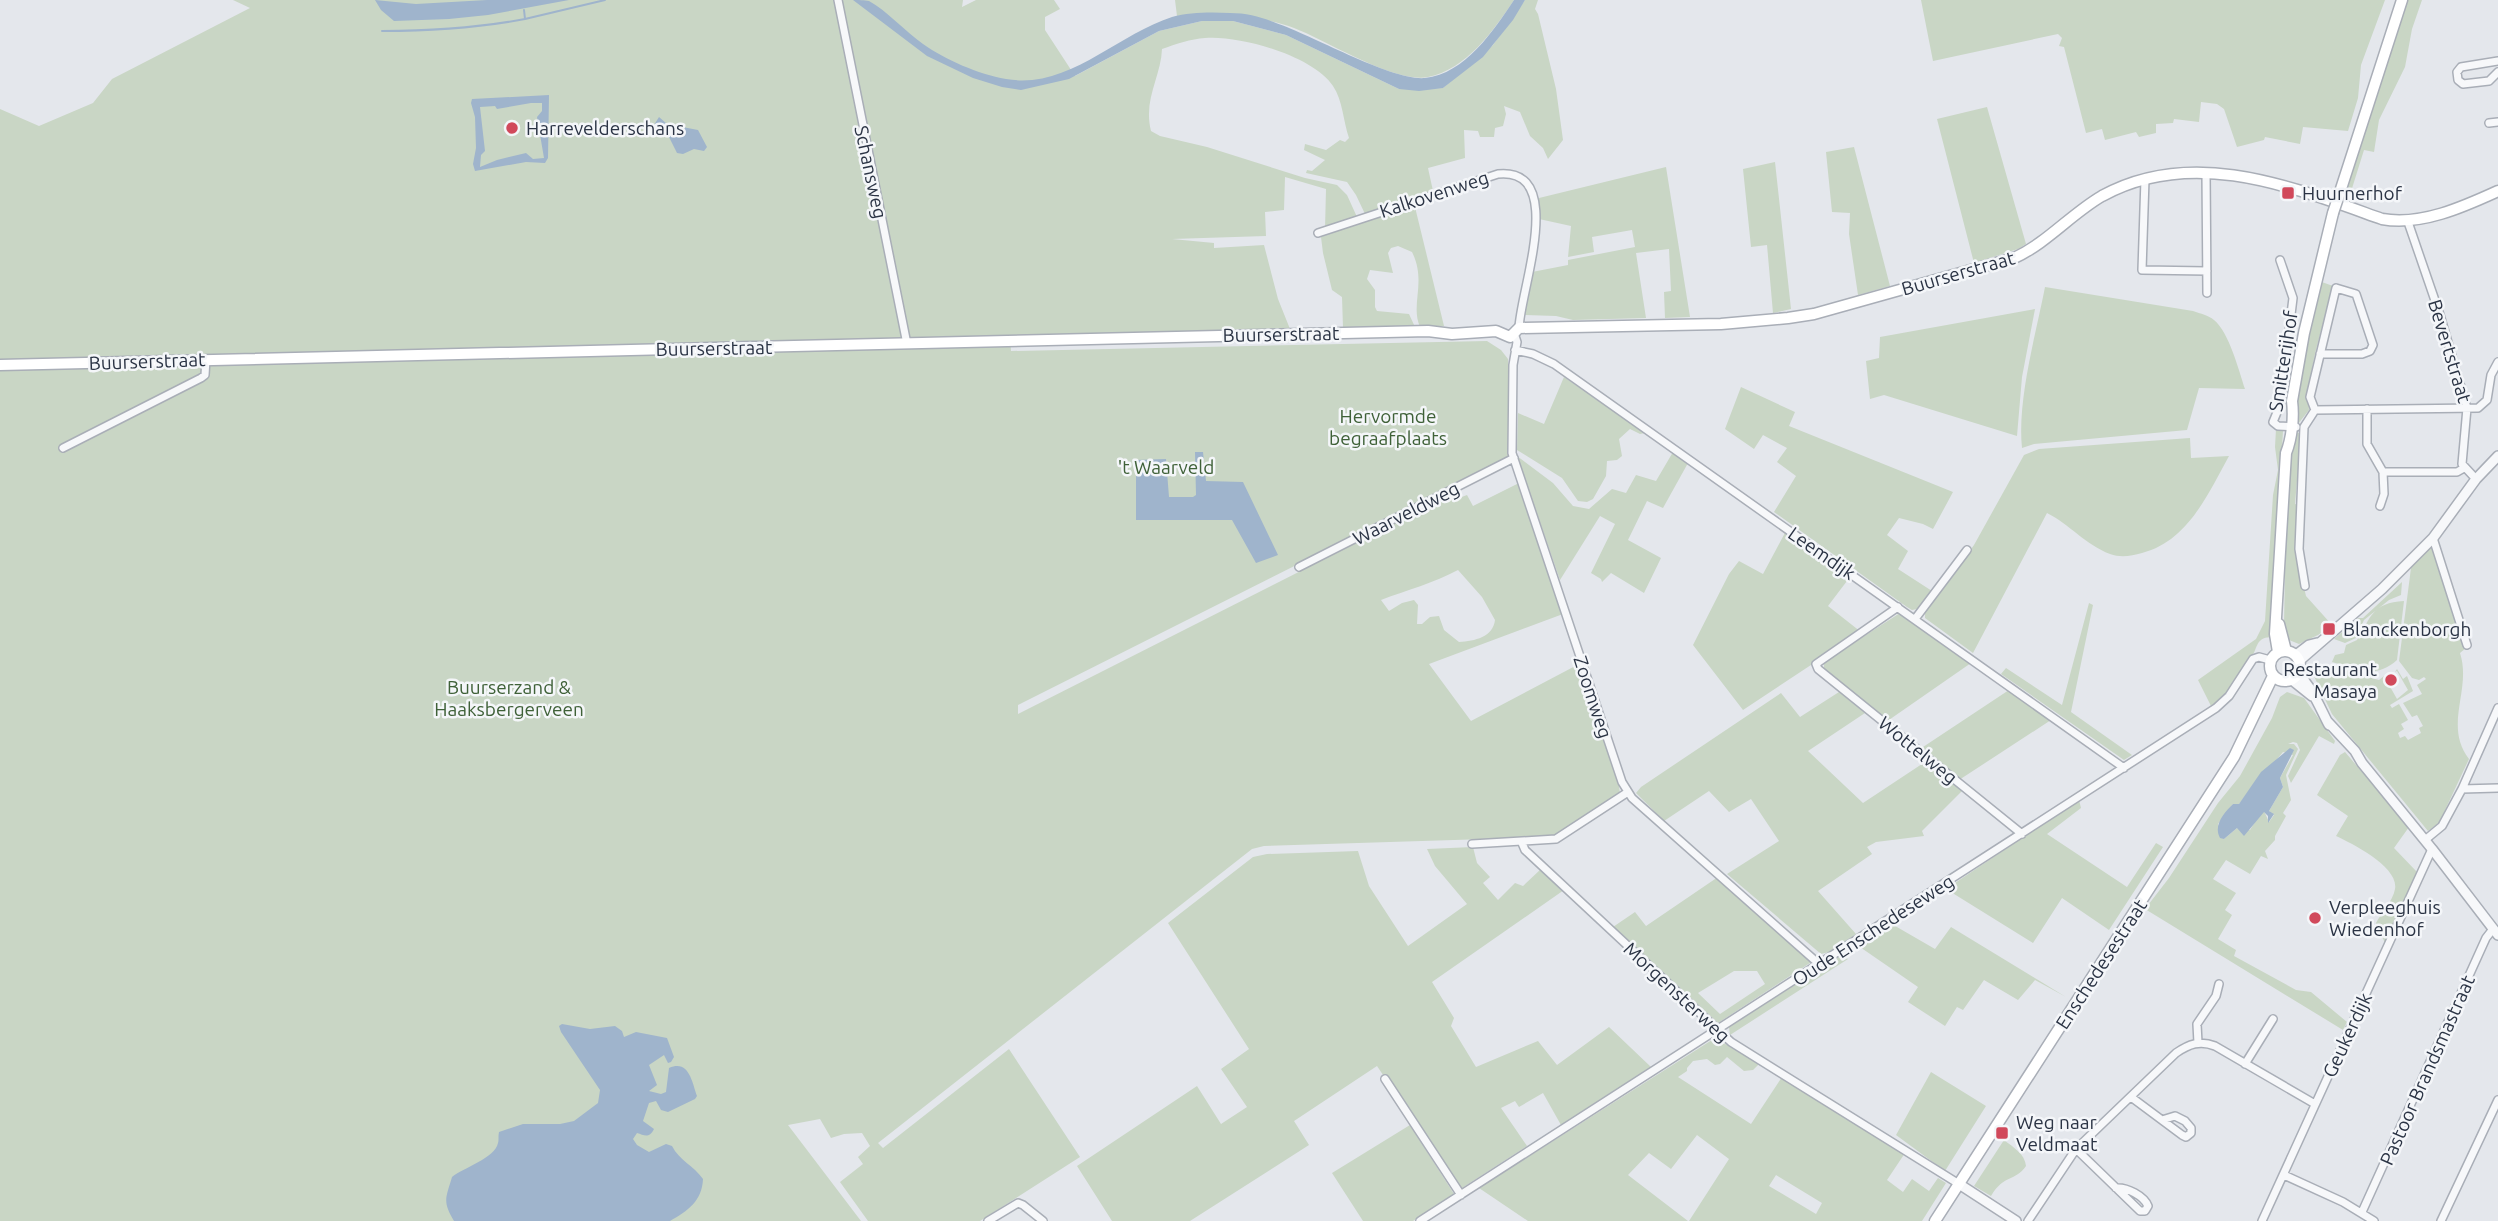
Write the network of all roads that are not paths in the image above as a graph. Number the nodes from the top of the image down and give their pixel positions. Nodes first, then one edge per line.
1 (838, 0) edge
2 (2402, 0) edge
3 (2498, 61) edge
4 (2498, 72) edge
5 (2206, 173) junction
6 (2145, 178) junction
7 (2498, 191) edge
8 (2408, 222) junction
9 (1318, 233) dead end
10 (2280, 260) dead end
11 (2207, 271) junction
12 (2207, 293) dead end
13 (1514, 333) junction
14 (907, 344) junction
15 (1515, 351) junction
16 (2320, 354) junction
17 (206, 359) junction
18 (2498, 362) edge
19 (0, 365) edge
20 (2467, 408) junction
21 (2367, 409) junction
22 (2315, 410) junction
23 (2288, 427) junction
24 (2304, 427) junction
25 (63, 448) dead end
26 (2498, 456) edge
27 (1514, 458) junction
28 (2464, 468) junction
29 (2383, 472) junction
30 (2476, 479) junction
31 (2380, 506) dead end
32 (2433, 538) junction
33 (1967, 550) dead end
34 (1299, 567) dead end
35 (2305, 586) dead end
36 (1898, 607) junction
37 (1915, 618) junction
38 (2467, 645) dead end
39 (2286, 656) junction
40 (2295, 677) junction
41 (2276, 678) junction
42 (2498, 708) edge
43 (2124, 768) junction
44 (2498, 788) edge
45 (2462, 789) junction
46 (1628, 792) junction
47 (2022, 834) junction
48 (2425, 840) junction
49 (1522, 842) junction
50 (1472, 844) dead end
51 (2432, 849) junction
52 (2496, 932) edge
53 (1819, 964) junction
54 (2219, 984) dead end
55 (2273, 1019) dead end
56 (1718, 1030) junction
57 (2198, 1043) junction
58 (2245, 1064) junction
59 (1385, 1079) dead end
60 (2131, 1097) junction
61 (2498, 1100) edge
62 (2315, 1104) junction
63 (2162, 1120) dead end
64 (2076, 1149) junction
65 (2284, 1175) junction
66 (1959, 1184) junction
67 (2116, 1188) dead end
68 (1461, 1195) junction
69 (2362, 1212) junction
70 (988, 1221) edge
71 (1043, 1221) edge
72 (1420, 1221) edge
73 (1934, 1221) edge
74 (2016, 1221) edge
75 (2028, 1221) edge
76 (2262, 1221) edge
77 (2374, 1221) edge
78 (2441, 1221) edge

1 - 14 street, Schansweg
2 - 23 main road, bridge
3 - 4 street
5 - 6 main road, Buurserstraat
5 - 8 main road, Buurserstraat
5 - 11 street
6 - 11 street
6 - 13 main road, Buurserstraat
7 - 8 main road, Buurserstraat
8 - 20 street, Bevertstraat
9 - 13 street, Kalkovenweg
10 - 23 street, Smitterijhof
11 - 12 street
13 - 14 main road, Buurserstraat
13 - 15 street, Zoomweg
14 - 17 main road, Buurserstraat
15 - 27 street, Zoomweg
15 - 36 street, Leemdijk
16 - 16 street
16 - 22 street
17 - 19 main road, Buurserstraat
17 - 25 street
18 - 20 street
20 - 21 street
20 - 28 street, Bevertstraat
21 - 22 street
21 - 29 street
22 - 24 street
23 - 24 street
23 - 39 main road
24 - 35 street
26 - 30 street
27 - 34 street, Waarveldweg
27 - 46 street, Zoomweg
28 - 29 street
28 - 30 street
29 - 31 street
30 - 32 street
32 - 38 street
32 - 39 street
33 - 37 street
36 - 37 street, Leemdijk
36 - 47 street, Wottelweg
37 - 43 street, Leemdijk
39 - 40 main road
39 - 41 main road
39 - 43 street, Oude Enschedeseweg
40 - 41 main road
40 - 48 street
41 - 66 main road, Enschedesestraat
42 - 45 street
43 - 47 street, Oude Enschedeseweg
44 - 45 street
45 - 48 street
46 - 49 street
46 - 53 street, Zoomweg
47 - 53 street, Oude Enschedeseweg
48 - 51 street
49 - 50 street
49 - 56 street, Morgensterweg
51 - 52 street
51 - 62 street, Geukerdijk
52 - 69 street, Pastoor Brandsmastraat
53 - 56 street, Oude Enschedeseweg
54 - 57 street
55 - 58 street
56 - 66 street, Morgensterweg
56 - 68 street, Oude Enschedeseweg
57 - 58 street
57 - 60 street
58 - 62 street
59 - 68 street
60 - 63 street
60 - 64 street
61 - 78 street
62 - 65 street, Geukerdijk
64 - 67 street
64 - 75 street
65 - 69 street
65 - 76 street, Geukerdijk
66 - 73 main road, Enschedesestraat
66 - 74 street
68 - 72 street, Oude Enschedeseweg
69 - 77 street
70 - 71 street

